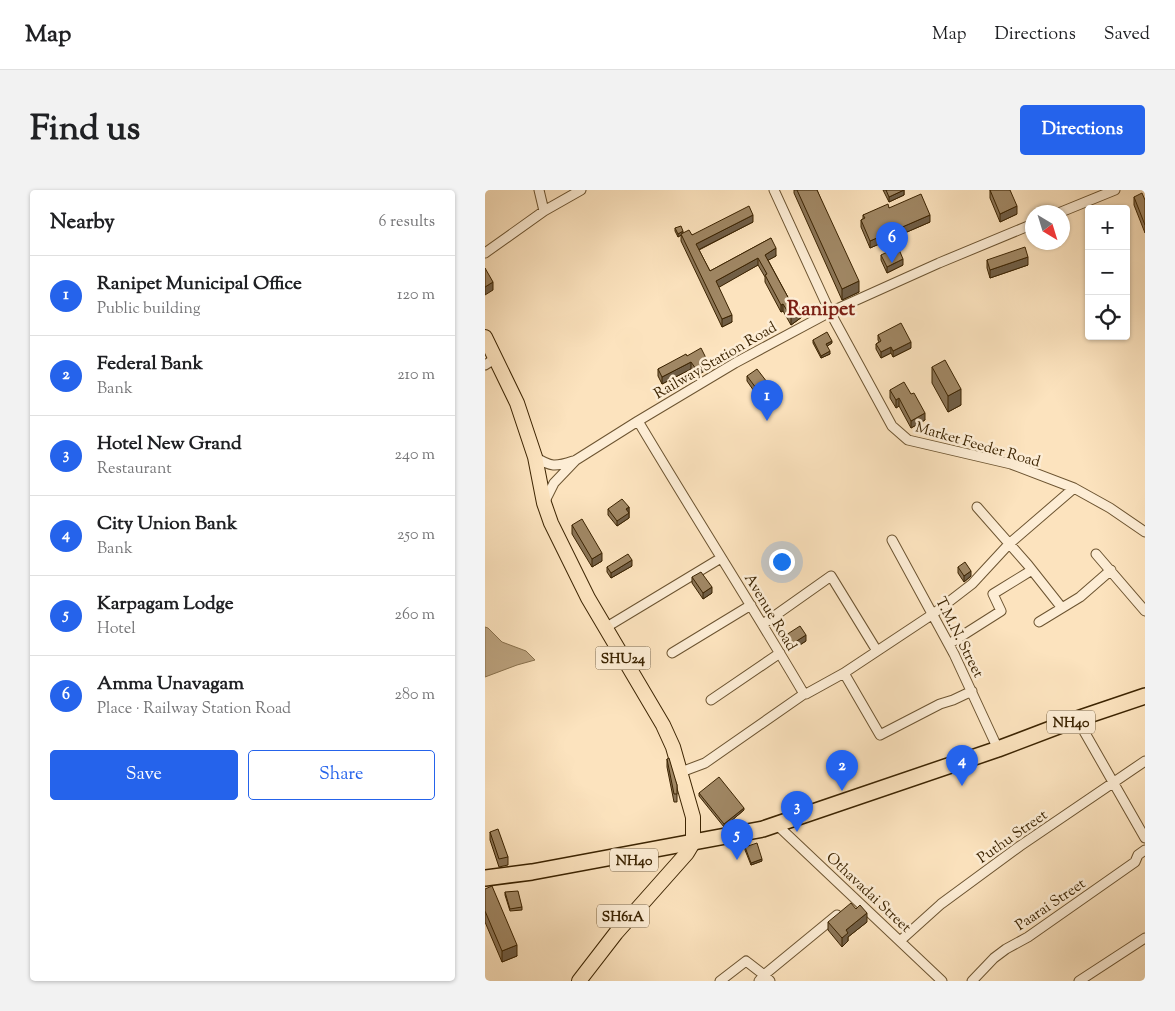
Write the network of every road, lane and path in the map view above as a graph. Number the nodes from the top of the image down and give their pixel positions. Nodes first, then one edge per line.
1 (539, 190) edge
2 (581, 190) edge
3 (774, 190) edge
4 (1115, 190) edge
5 (1070, 208) edge
6 (544, 212) junction
7 (1025, 227) edge
8 (485, 253) edge
9 (830, 312) junction
10 (485, 337) edge
11 (491, 361) edge
12 (638, 421) junction
13 (535, 457) junction
14 (576, 460) junction
15 (1074, 488) junction
16 (544, 503) junction
17 (977, 507) dead end
18 (1145, 532) edge
19 (892, 540) dead end
20 (1009, 544) junction
21 (1096, 554) dead end
22 (721, 558) junction
23 (1032, 570) junction
24 (1111, 570) junction
25 (751, 605) junction
26 (1062, 608) junction
27 (1145, 612) edge
28 (933, 614) junction
29 (1039, 622) dead end
30 (763, 624) junction
31 (605, 628) junction
32 (949, 644) junction
33 (877, 651) junction
34 (780, 652) junction
35 (672, 653) dead end
36 (845, 673) junction
37 (972, 691) junction
38 (804, 694) junction
39 (1145, 696) edge
40 (711, 700) dead end
41 (1145, 703) edge
42 (1081, 726) junction
43 (1061, 730) junction
44 (997, 752) junction
45 (1145, 761) edge
46 (681, 772) junction
47 (1113, 783) junction
48 (779, 827) junction
49 (1145, 838) edge
50 (684, 849) junction
51 (1145, 850) edge
52 (485, 878) edge
53 (485, 884) edge
54 (856, 899) junction
55 (849, 905) edge
56 (841, 912) edge
57 (1145, 938) edge
58 (901, 940) junction
59 (764, 979) edge
60 (571, 981) edge
61 (579, 981) edge
62 (720, 981) edge
63 (942, 981) edge
64 (971, 981) edge
65 (1079, 981) edge

1 - 6 street
2 - 6 street
3 - 9 street, Market Feeder Road
4 - 5 street
6 - 8 street
7 - 9 street, Railway Station Road
9 - 12 street, Railway Station Road
9 - 15 street, Market Feeder Road
10 - 11 main road, SHU24
11 - 13 main road, SHU24
12 - 14 street, Railway Station Road
12 - 22 street, Avenue Road
13 - 14 street
13 - 16 main road, SHU24
14 - 16 street, Railway Station Road
15 - 18 street, Market Feeder Road
15 - 20 street
16 - 31 main road, SHU24
17 - 20 street
19 - 28 street, T.M.N. Street
20 - 23 street
20 - 28 street
21 - 24 street
22 - 25 street, Avenue Road
22 - 31 street
23 - 26 street
23 - 32 street
24 - 26 street
24 - 27 street
25 - 30 street, Avenue Road
25 - 35 street
26 - 29 street
28 - 32 street, T.M.N. Street
28 - 33 street
30 - 33 street
30 - 34 street, Avenue Road
31 - 46 main road, SHU24
32 - 37 street, T.M.N. Street
33 - 36 street
34 - 38 street, Avenue Road
34 - 40 street
36 - 37 street
36 - 38 street
37 - 44 street, T.M.N. Street
38 - 46 street
39 - 43 highway, NH40
41 - 42 highway, NH40
42 - 43 highway, NH40
42 - 47 street
43 - 44 highway, NH40
44 - 48 highway, NH40
45 - 47 street, Puthu Street
46 - 50 main road, SHU24
47 - 49 street
47 - 58 street, Puthu Street
48 - 50 highway, NH40
48 - 54 street, Othavadai Street
50 - 52 highway, NH40
50 - 53 highway, NH40
50 - 60 main road, SH61A
50 - 61 main road
51 - 64 street, Paarai Street
54 - 55 street
54 - 58 street, Othavadai Street
56 - 59 street
57 - 65 street
58 - 63 street, Othavadai Street
59 - 62 street

